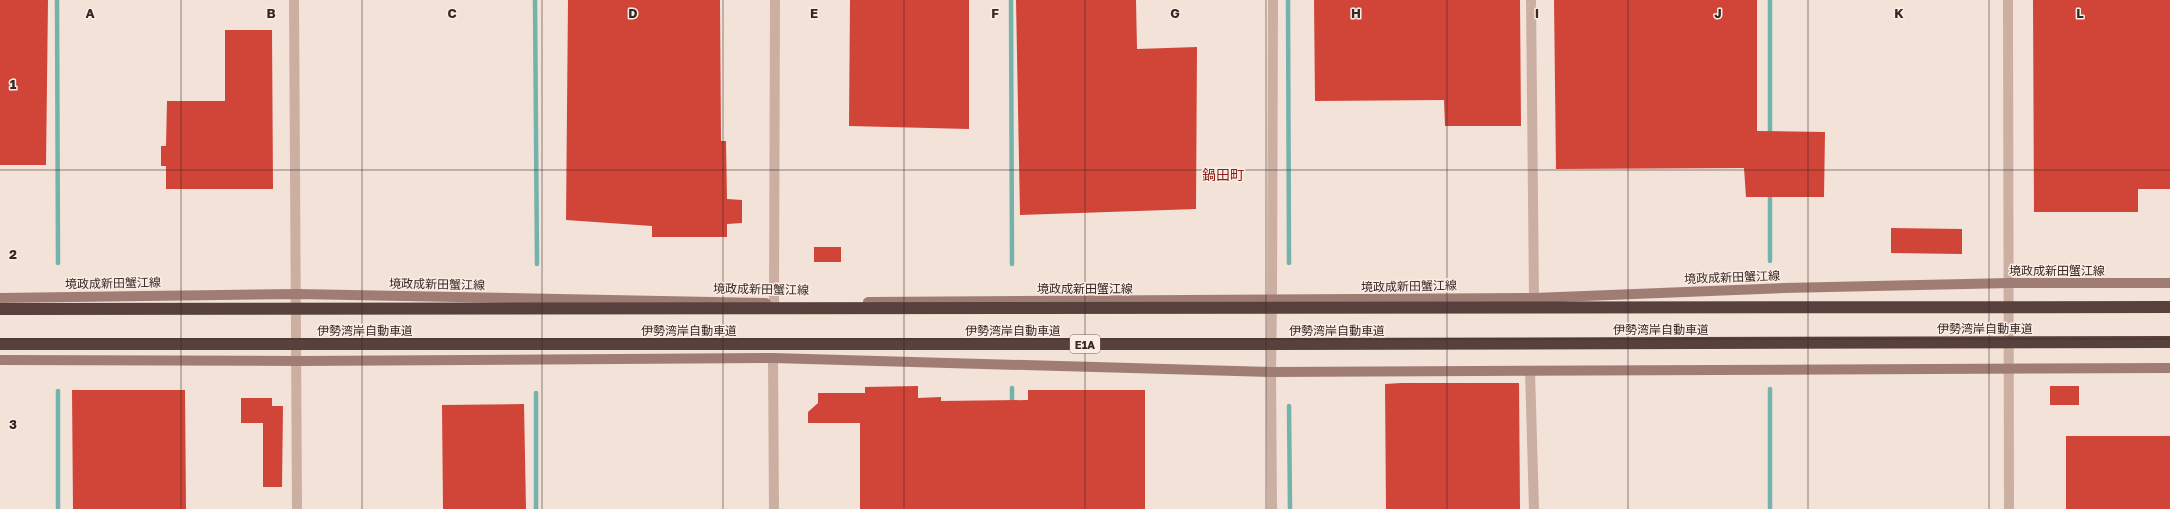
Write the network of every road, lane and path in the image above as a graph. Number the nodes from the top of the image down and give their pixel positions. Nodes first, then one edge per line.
1 (294, 0) edge
2 (775, 0) edge
3 (1273, 0) edge
4 (1531, 0) edge
5 (2008, 0) edge
6 (2170, 282) edge
7 (2010, 283) junction
8 (297, 294) junction
9 (0, 298) edge
10 (1534, 298) junction
11 (1272, 300) junction
12 (774, 303) junction
13 (2170, 307) edge
14 (0, 309) edge
15 (2170, 342) edge
16 (0, 344) edge
17 (773, 358) junction
18 (0, 360) edge
19 (298, 361) junction
20 (2008, 368) junction
21 (2170, 368) edge
22 (1530, 371) junction
23 (1271, 372) junction
24 (298, 509) edge
25 (774, 509) edge
26 (1272, 509) edge
27 (1534, 509) edge
28 (2009, 509) edge

1 - 8 street
2 - 12 street
3 - 11 street
4 - 10 street
5 - 7 street
6 - 7 main road, 境政成新田蟹江線
7 - 10 main road, 境政成新田蟹江線
7 - 20 street
8 - 9 main road, 境政成新田蟹江線
8 - 12 main road, 境政成新田蟹江線
8 - 19 street
10 - 11 main road, 境政成新田蟹江線
11 - 12 main road, 境政成新田蟹江線
11 - 23 street
13 - 14 highway, 伊勢湾岸自動車道, bridge
15 - 16 highway, 伊勢湾岸自動車道 / E1A, bridge
17 - 19 main road
17 - 23 main road
17 - 25 street
18 - 19 main road
19 - 24 street
20 - 21 main road
20 - 22 main road
20 - 28 street
22 - 23 main road
22 - 27 street
23 - 26 street

